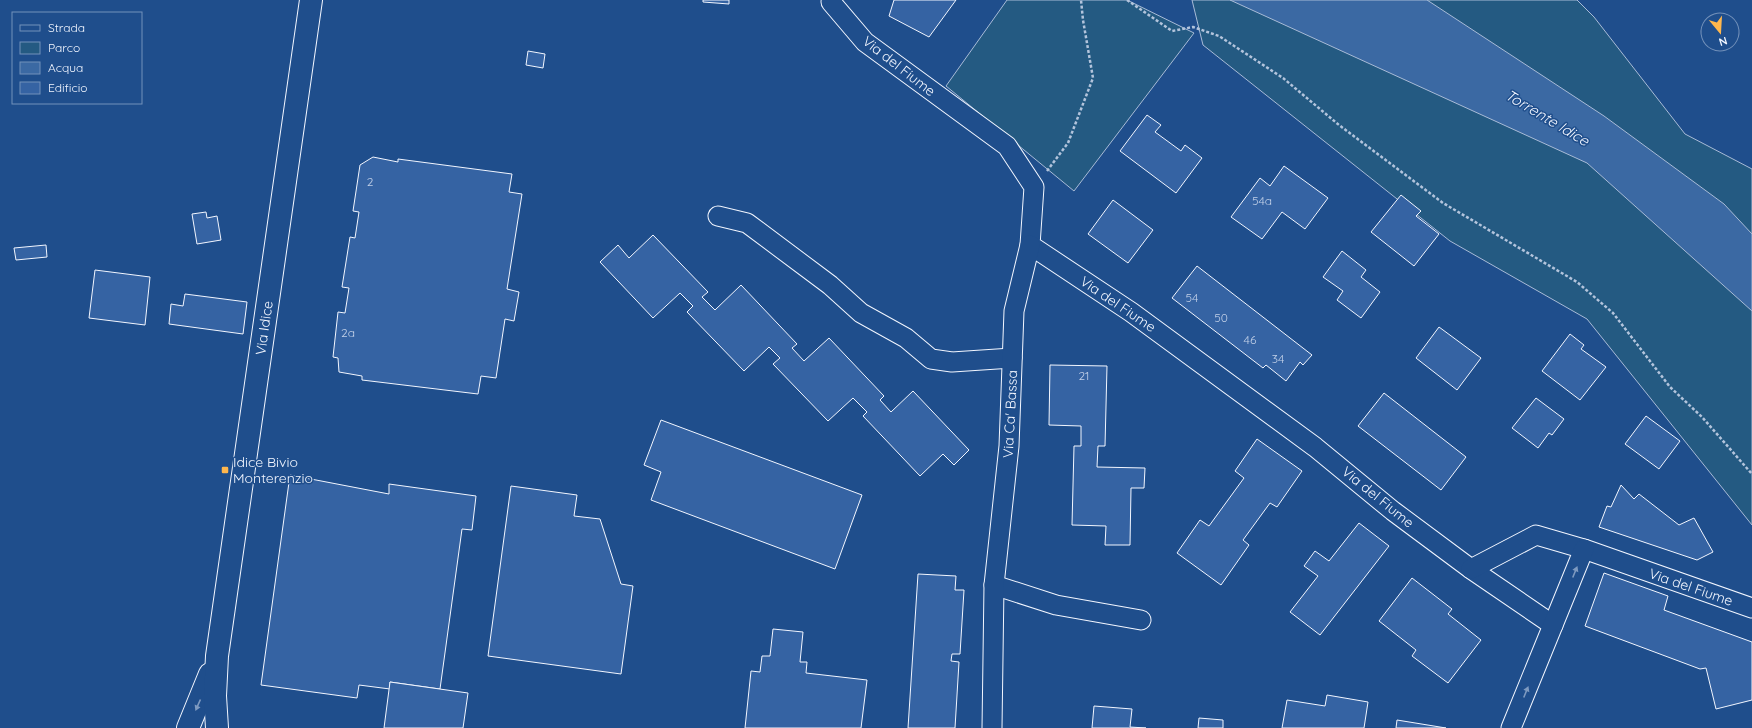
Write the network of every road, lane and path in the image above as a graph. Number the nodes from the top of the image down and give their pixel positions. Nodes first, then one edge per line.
1 (312, 0) edge
2 (1081, 0) edge
3 (1127, 0) edge
4 (831, 2) dead end
5 (1034, 187) junction
6 (718, 216) dead end
7 (1030, 246) junction
8 (1012, 358) junction
9 (1752, 474) edge
10 (1584, 549) junction
11 (1471, 569) junction
12 (994, 585) junction
13 (1752, 608) edge
14 (1141, 620) dead end
15 (1553, 625) junction
16 (217, 656) junction
17 (188, 728) edge
18 (217, 728) edge
19 (992, 728) edge
20 (1511, 728) edge

1 - 16 main road, Via Idice
2 - 5 path
3 - 9 path
4 - 5 street, Via del Fiume
5 - 7 street
6 - 8 street
7 - 8 street, Via Ca' Bassa
7 - 11 street, Via del Fiume
8 - 12 street, Via Ca' Bassa
10 - 11 street, Via del Fiume
10 - 13 street, Via del Fiume
15 -> 10 street
11 - 15 street, Via del Fiume
12 - 14 street
12 - 19 street, Via Ca' Bassa
20 -> 15 street
16 -> 17 main road, Via Idice
16 - 18 main road, Via Idice

